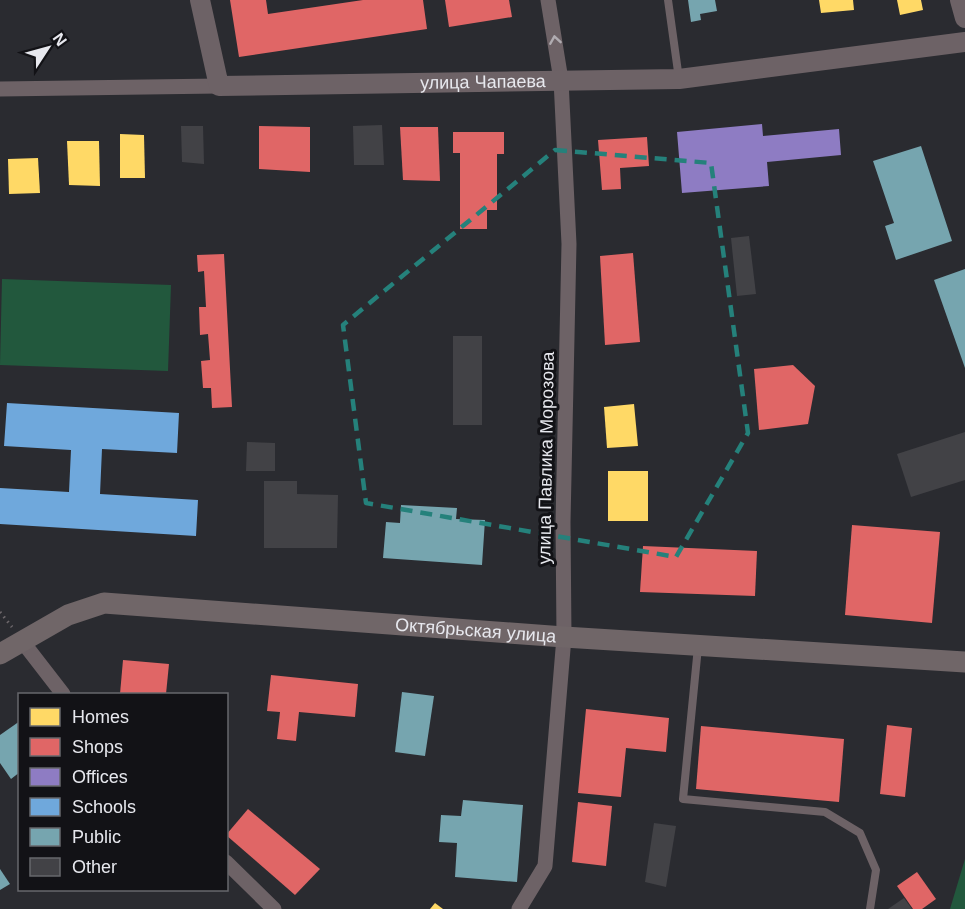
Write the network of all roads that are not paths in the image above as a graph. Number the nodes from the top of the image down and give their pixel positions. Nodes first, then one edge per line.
1 (200, 0) edge
2 (548, 0) edge
3 (668, 0) edge
4 (960, 0) edge
5 (965, 18) edge
6 (965, 42) edge
7 (679, 79) junction
8 (561, 80) junction
9 (219, 86) junction
10 (0, 89) edge
11 (564, 637) junction
12 (22, 641) junction
13 (698, 645) junction
14 (0, 654) edge
15 (965, 662) edge
16 (62, 693) edge
17 (228, 864) edge
18 (274, 909) edge
19 (519, 909) edge
20 (870, 909) edge

1 - 9 street
8 -> 2 street, улица Павлика Морозова
3 - 7 lane
4 - 5 street
6 - 7 street, улица Чапаева
7 - 8 street, улица Чапаева
8 - 9 street, улица Чапаева
8 - 11 street, улица Павлика Морозова
9 - 10 street, улица Чапаева
11 - 12 main road, Октябрьская улица
11 - 13 main road, Октябрьская улица
11 - 19 street, улица Павлика Морозова
12 - 14 main road, Октябрьская улица
12 - 16 street
13 - 15 main road, Октябрьская улица
13 - 20 lane
17 - 18 street

